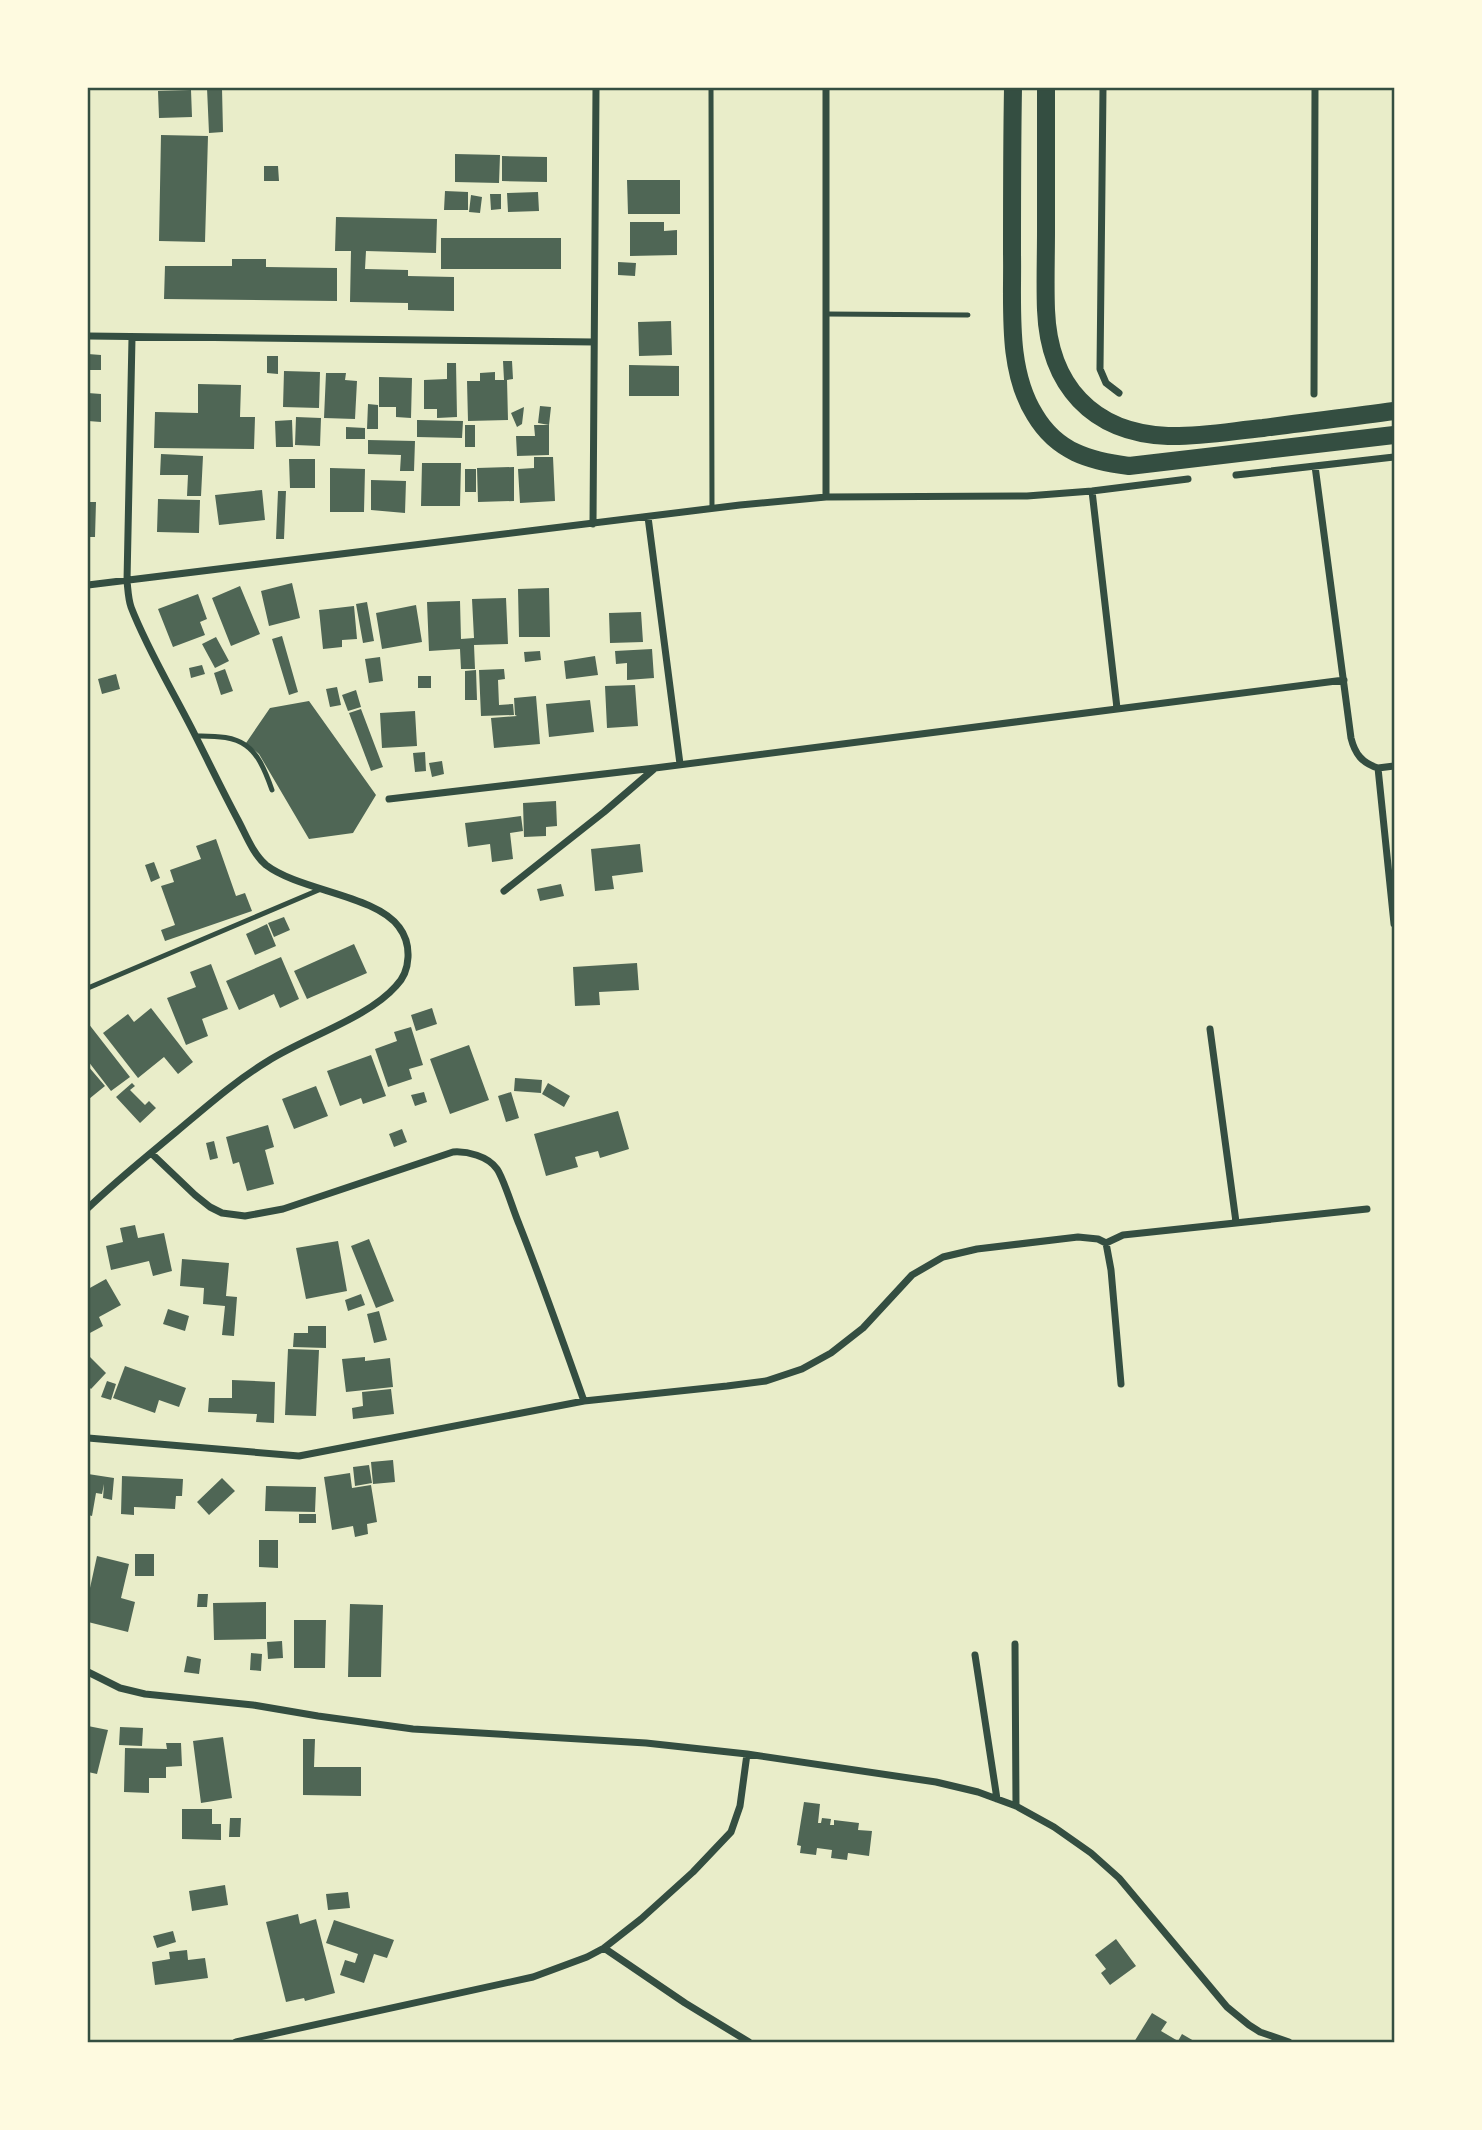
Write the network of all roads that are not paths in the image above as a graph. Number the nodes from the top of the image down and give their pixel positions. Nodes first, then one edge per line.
1 (596, 88) edge
2 (711, 88) edge
3 (826, 88) edge
4 (1013, 88) edge
5 (1046, 88) edge
6 (1102, 88) edge
7 (1315, 88) edge
8 (826, 314) junction
9 (968, 316) dead end
10 (88, 336) edge
11 (132, 338) junction
12 (594, 342) junction
13 (1119, 393) dead end
14 (1314, 394) dead end
15 (1395, 411) edge
16 (1395, 435) edge
17 (1395, 457) edge
18 (1315, 466) junction
19 (1236, 475) dead end
20 (1188, 479) dead end
21 (1092, 491) junction
22 (826, 497) junction
23 (712, 508) junction
24 (649, 517) junction
25 (593, 524) junction
26 (127, 580) junction
27 (88, 585) edge
28 (1344, 680) junction
29 (1117, 708) junction
30 (195, 736) junction
31 (680, 764) junction
32 (1395, 766) edge
33 (655, 768) junction
34 (1378, 768) junction
35 (272, 789) dead end
36 (389, 799) dead end
37 (321, 889) junction
38 (504, 891) dead end
39 (1394, 924) edge
40 (88, 988) edge
41 (1210, 1029) dead end
42 (150, 1153) junction
43 (88, 1208) edge
44 (1367, 1209) dead end
45 (1236, 1222) junction
46 (1106, 1243) junction
47 (1121, 1384) dead end
48 (584, 1401) junction
49 (88, 1438) edge
50 (1015, 1644) dead end
51 (975, 1655) dead end
52 (88, 1672) edge
53 (747, 1754) junction
54 (997, 1799) junction
55 (1016, 1806) junction
56 (604, 1948) junction
57 (1260, 2032) junction
58 (236, 2042) edge
59 (749, 2042) edge
60 (1255, 2042) edge
61 (1289, 2042) edge

1 - 12 street
2 - 23 lane
3 - 8 street
4 - 16 main road
5 - 15 main road
6 - 13 street
7 - 14 street
8 - 9 lane
8 - 22 street
10 - 11 street
11 - 12 street
11 - 26 street
12 - 25 street
17 - 18 street
18 - 19 street
18 - 28 street
20 - 21 street
21 - 22 street
21 - 29 street
22 - 23 street
23 - 24 street
24 - 25 street
24 - 31 street
25 - 26 street
26 - 27 street
26 - 30 street
28 - 29 street
28 - 34 street
29 - 31 street
30 - 35 lane
30 - 37 street
31 - 33 street
32 - 34 street
33 - 36 street
33 - 38 street
34 - 39 street
37 - 40 lane
37 - 42 street
41 - 45 street
42 - 43 street
42 - 48 street
44 - 45 street
45 - 46 street
46 - 47 street
46 - 48 street
48 - 49 street
50 - 55 street
51 - 54 street
52 - 53 street
53 - 54 street
53 - 56 street
54 - 55 street
55 - 57 street
56 - 58 street
56 - 59 street
57 - 60 street
57 - 61 street

